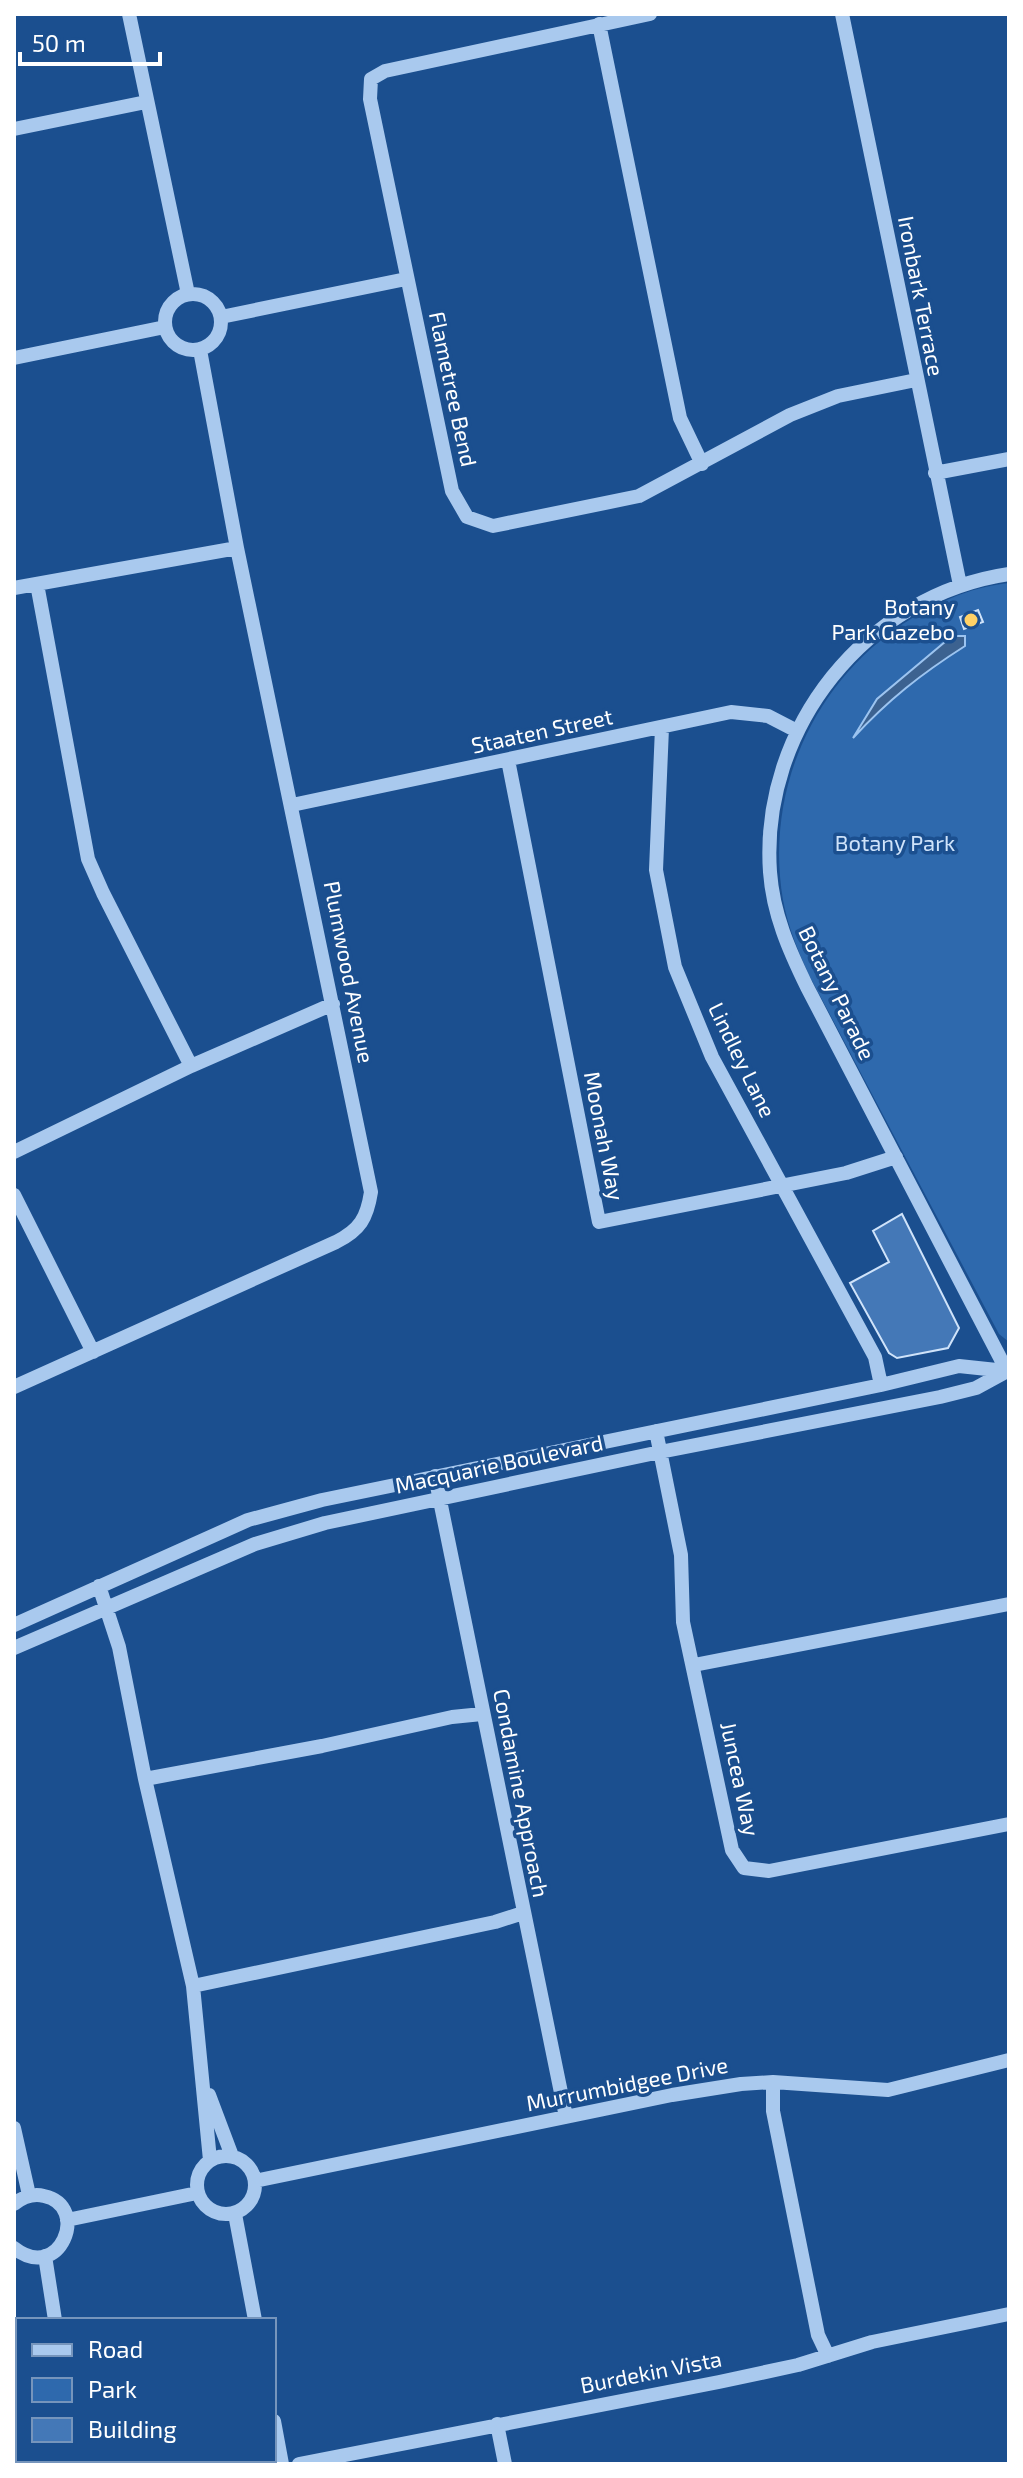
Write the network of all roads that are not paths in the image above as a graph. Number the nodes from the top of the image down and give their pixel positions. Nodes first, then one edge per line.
1 (129, 14) edge
2 (650, 14) edge
3 (842, 14) edge
4 (599, 24) junction
5 (146, 102) junction
6 (14, 129) edge
7 (406, 279) junction
8 (188, 294) junction
9 (221, 317) junction
10 (165, 327) junction
11 (200, 350) junction
12 (14, 358) edge
13 (916, 380) junction
14 (1009, 459) edge
15 (702, 464) junction
16 (935, 473) junction
17 (237, 548) junction
18 (1009, 574) edge
19 (37, 584) junction
20 (960, 585) junction
21 (14, 588) edge
22 (662, 728) junction
23 (797, 731) junction
24 (508, 760) junction
25 (292, 805) junction
26 (333, 1004) junction
27 (191, 1066) junction
28 (14, 1152) edge
29 (896, 1157) junction
30 (781, 1185) junction
31 (14, 1195) edge
32 (93, 1352) junction
33 (1008, 1371) edge
34 (881, 1385) junction
35 (14, 1387) edge
36 (656, 1431) junction
37 (660, 1452) junction
38 (435, 1476) junction
39 (440, 1500) junction
40 (99, 1586) junction
41 (1009, 1604) edge
42 (108, 1609) junction
43 (14, 1625) edge
44 (14, 1648) edge
45 (694, 1665) junction
46 (482, 1714) junction
47 (145, 1779) junction
48 (1009, 1824) edge
49 (523, 1913) junction
50 (193, 1986) junction
51 (1009, 2060) edge
52 (773, 2082) junction
53 (205, 2084) junction
54 (566, 2117) junction
55 (14, 2128) edge
56 (232, 2156) junction
57 (210, 2160) junction
58 (255, 2181) junction
59 (197, 2193) junction
60 (29, 2195) junction
61 (14, 2204) edge
62 (235, 2214) junction
63 (67, 2220) junction
64 (14, 2248) edge
65 (45, 2256) junction
66 (1009, 2314) edge
67 (55, 2318) edge
68 (255, 2318) edge
69 (828, 2356) junction
70 (497, 2424) junction
71 (276, 2432) edge
72 (282, 2464) edge
73 (299, 2464) edge
74 (505, 2464) edge

1 - 5 street
2 - 4 street, Flametree Bend
3 - 13 street, Ironbark Terrace
4 - 7 street, Flametree Bend
4 - 15 street
5 - 6 street
5 - 8 street
7 - 9 street
7 - 15 street, Flametree Bend
8 - 9 street
8 - 10 street
9 - 11 street
10 - 11 street
10 - 12 street
11 - 17 street, Plumwood Avenue
13 - 15 street, Flametree Bend
13 - 16 street, Ironbark Terrace
14 - 16 street
16 - 20 street, Ironbark Terrace
17 - 19 street
17 - 25 street, Plumwood Avenue
18 - 20 street, Botany Parade
19 - 21 street
19 - 27 street
20 - 23 street, Botany Parade
22 - 23 street, Staaten Street
22 - 24 street, Staaten Street
22 - 30 street, Lindley Lane
23 - 29 street, Botany Parade
24 - 25 street, Staaten Street
24 - 30 street, Moonah Way
25 - 26 street, Plumwood Avenue
26 - 27 street
26 - 32 street, Plumwood Avenue
27 - 28 street
29 - 30 street, Moonah Way
29 - 33 street, Botany Parade
30 - 34 street, Lindley Lane
31 - 32 street
32 - 35 street, Plumwood Avenue
33 - 34 street, Macquarie Boulevard
33 - 37 street, Macquarie Boulevard
34 - 36 street, Macquarie Boulevard
36 - 37 street, Juncea Way
36 - 38 street, Macquarie Boulevard
37 - 39 street, Macquarie Boulevard
37 - 45 street, Juncea Way
38 - 39 street, Condamine Approach
38 - 40 street, Macquarie Boulevard
39 - 42 street, Macquarie Boulevard
39 - 46 street, Condamine Approach
40 - 42 street
40 - 43 street, Macquarie Boulevard
41 - 45 street
42 - 44 street, Macquarie Boulevard
42 - 47 street
45 - 48 street, Juncea Way
46 - 47 street
46 - 49 street, Condamine Approach
47 - 50 street
49 - 50 street
49 - 54 street, Condamine Approach
50 - 53 street
51 - 52 street, Murrumbidgee Drive
52 - 54 street, Murrumbidgee Drive
52 - 69 street
53 - 56 street
53 - 57 street
54 - 58 street, Murrumbidgee Drive
55 - 60 street
56 - 57 street
56 - 58 street
57 - 59 street
58 - 62 street
59 - 62 street
59 - 63 street
60 - 61 street
60 - 63 street
62 - 68 street
63 - 65 street
64 - 65 street
65 - 67 street
66 - 69 street, Burdekin Vista
69 - 70 street, Burdekin Vista
70 - 73 street, Burdekin Vista
70 - 74 street
71 - 72 street

